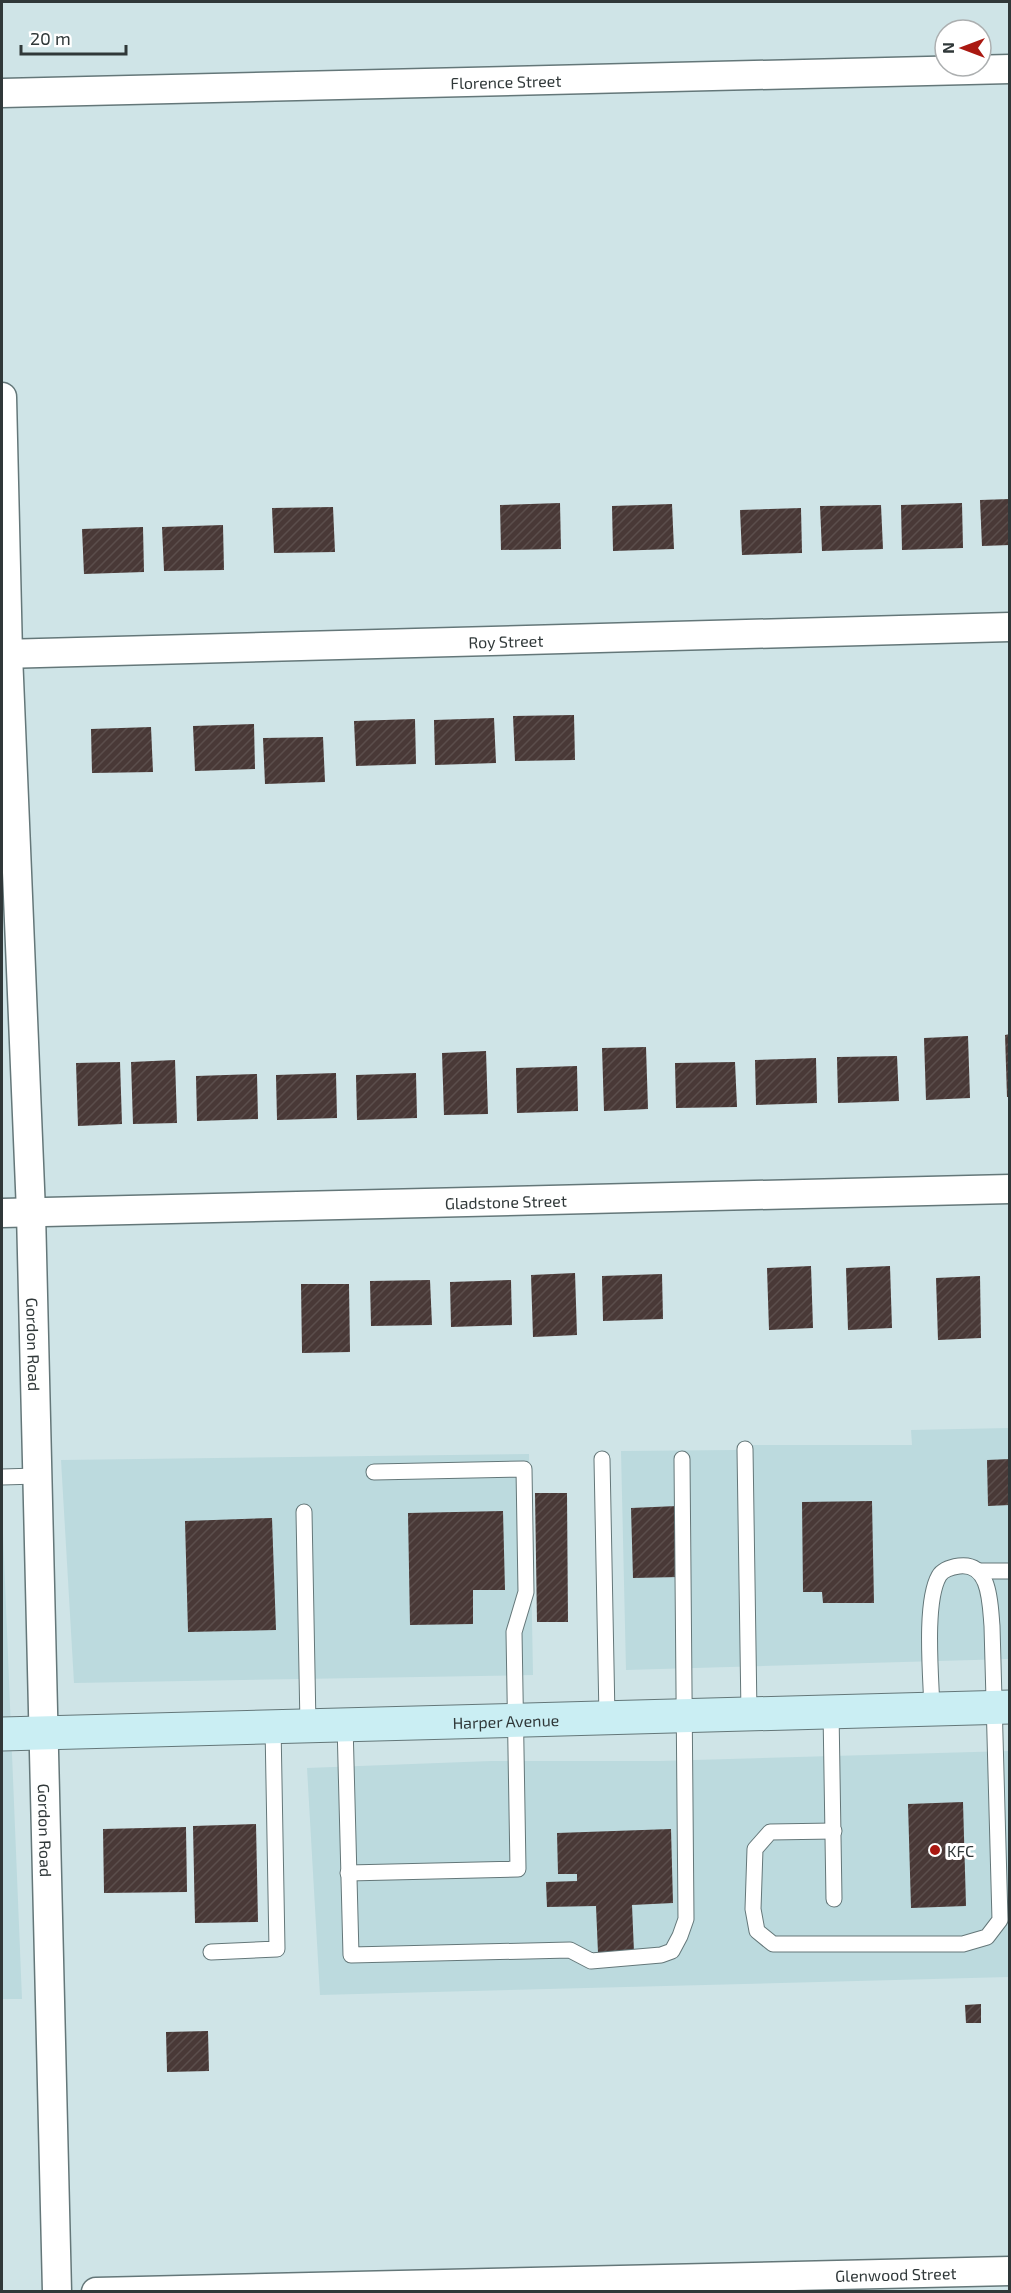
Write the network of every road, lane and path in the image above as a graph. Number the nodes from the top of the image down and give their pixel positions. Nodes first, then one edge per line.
1 (1010, 69) edge
2 (2, 93) edge
3 (2, 397) edge
4 (1010, 627) edge
5 (5, 654) edge
6 (1010, 1189) edge
7 (31, 1212) junction
8 (2, 1213) edge
9 (745, 1449) dead end
10 (602, 1459) dead end
11 (682, 1459) dead end
12 (374, 1472) dead end
13 (37, 1476) junction
14 (2, 1477) edge
15 (304, 1512) dead end
16 (1010, 1571) edge
17 (978, 1572) junction
18 (1002, 1707) edge
19 (932, 1709) junction
20 (831, 1711) junction
21 (749, 1713) junction
22 (686, 1715) junction
23 (607, 1717) junction
24 (517, 1719) junction
25 (345, 1724) junction
26 (308, 1725) junction
27 (273, 1726) junction
28 (44, 1733) junction
29 (2, 1734) edge
30 (834, 1831) junction
31 (348, 1873) junction
32 (834, 1899) dead end
33 (212, 1952) dead end
34 (1010, 2271) edge
35 (57, 2292) edge
36 (96, 2292) edge

1 - 2 street, Florence Street
3 - 5 street, Gordon Road
4 - 5 street, Roy Street
5 - 7 street, Gordon Road
6 - 7 street, Gladstone Street
7 - 8 street, Gladstone Street
7 - 13 street, Gordon Road
9 - 21 lane
10 - 23 lane
11 - 22 lane
12 - 24 lane
13 - 14 lane
13 - 28 street, Gordon Road
15 - 26 lane
16 - 17 lane
17 - 18 lane
17 - 19 lane
18 - 19 main road, Harper Avenue
18 - 30 lane
19 - 20 main road, Harper Avenue
20 - 21 main road, Harper Avenue
20 - 30 lane
21 - 22 main road, Harper Avenue
22 - 23 main road, Harper Avenue
22 - 31 lane
23 - 24 main road, Harper Avenue
24 - 25 main road, Harper Avenue
24 - 31 lane
25 - 26 main road, Harper Avenue
25 - 31 lane
26 - 27 main road, Harper Avenue
27 - 28 main road, Harper Avenue
27 - 33 lane
28 - 29 main road, Harper Avenue
28 - 35 street, Gordon Road
30 - 32 lane
34 - 36 street, Glenwood Street

